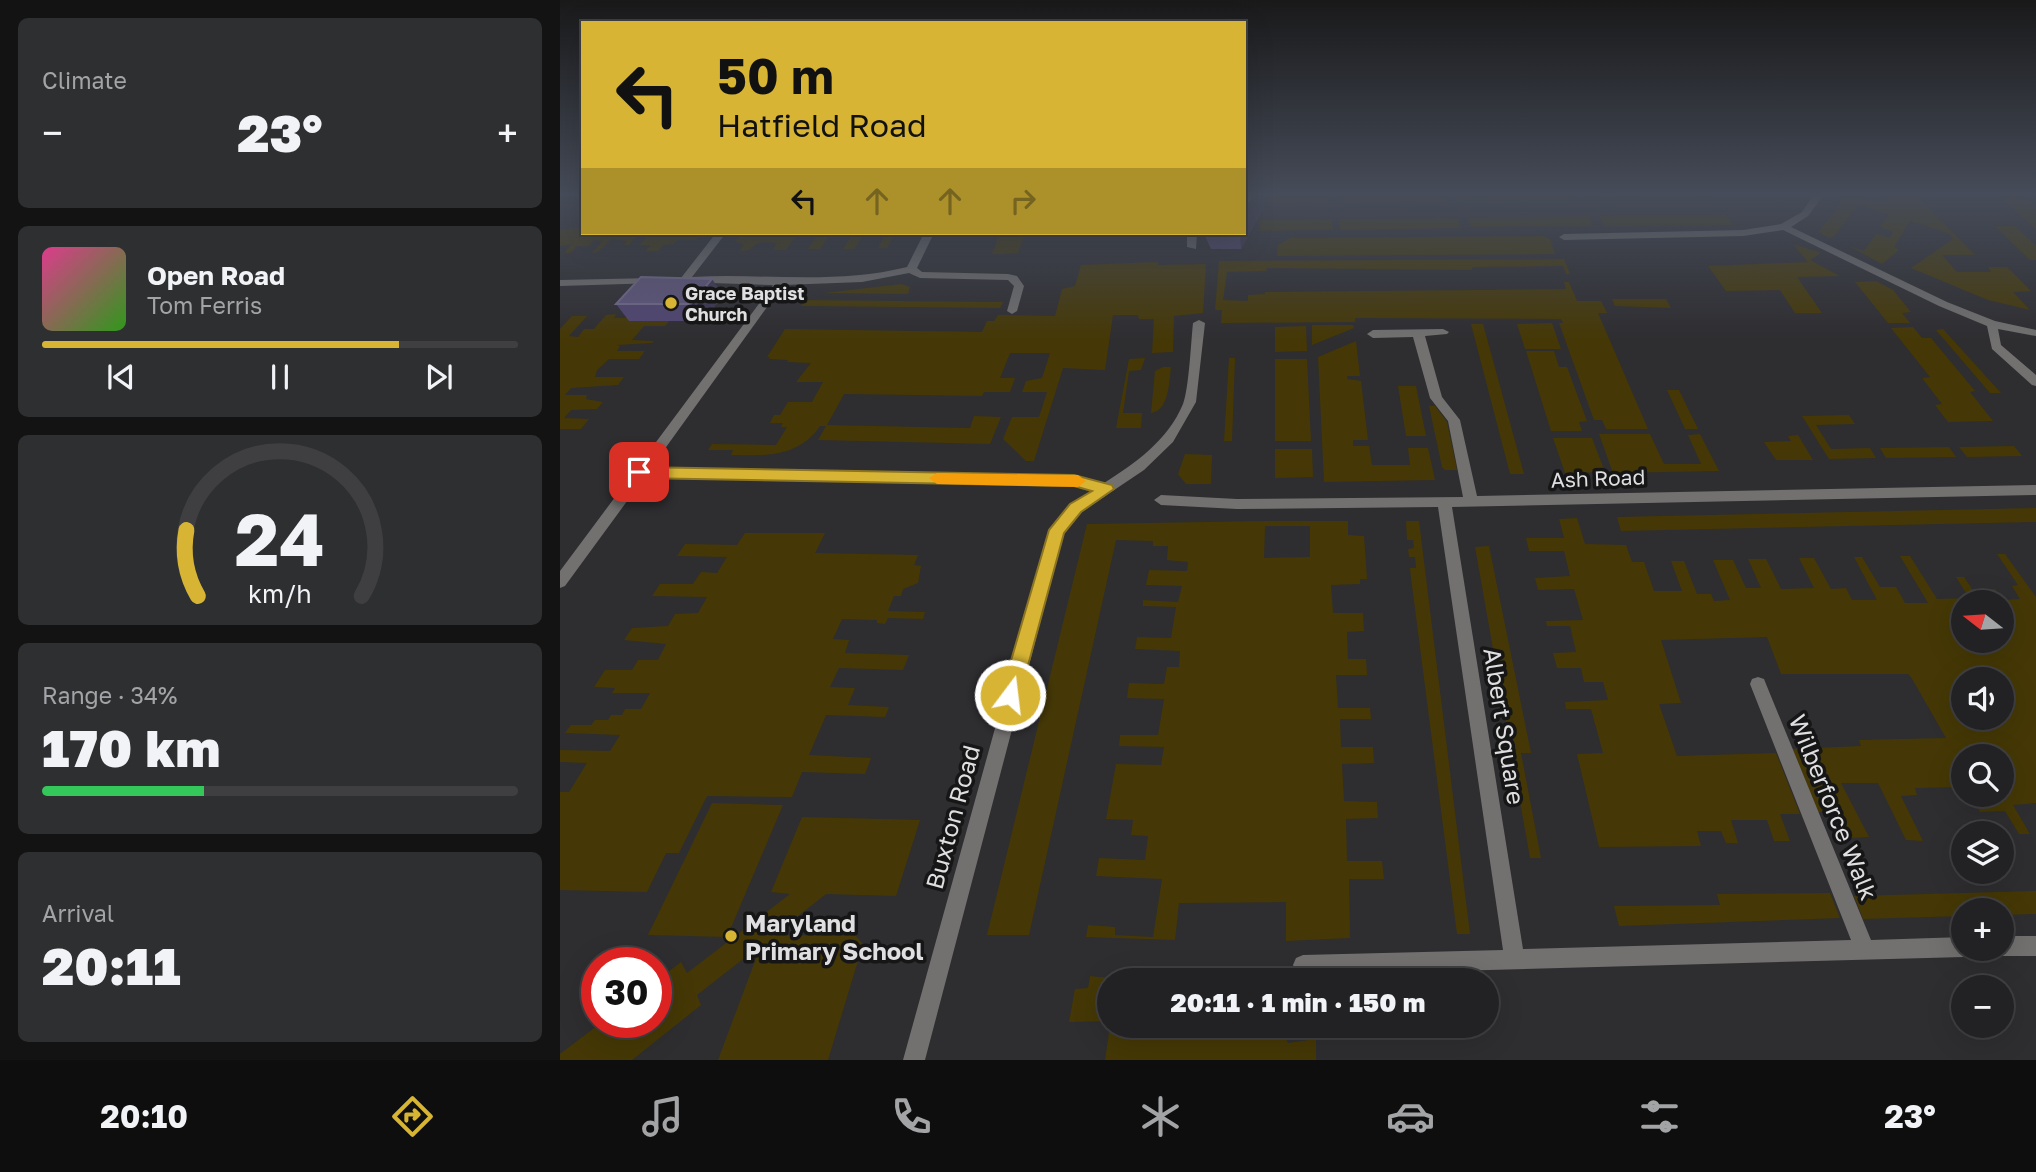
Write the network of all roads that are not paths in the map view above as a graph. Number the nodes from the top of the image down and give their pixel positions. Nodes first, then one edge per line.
1 (714, 242) edge
2 (924, 242) edge
3 (1192, 242) edge
4 (1816, 242) edge
5 (1192, 247) dead end
6 (911, 270) junction
7 (685, 280) junction
8 (781, 281) junction
9 (560, 284) edge
10 (1012, 311) dead end
11 (1199, 323) dead end
12 (1992, 324) junction
13 (1443, 332) dead end
14 (2036, 333) edge
15 (1373, 334) dead end
16 (1418, 334) junction
17 (2036, 382) edge
18 (639, 472) junction
19 (1107, 489) junction
20 (2036, 490) edge
21 (1161, 500) dead end
22 (1444, 502) junction
23 (1471, 502) junction
24 (560, 582) edge
25 (1758, 684) dead end
26 (2014, 946) edge
27 (2036, 946) edge
28 (1951, 947) edge
29 (1864, 948) junction
30 (1514, 958) junction
31 (1303, 965) dead end
32 (914, 1060) edge

1 - 7 street
2 - 6 street
3 - 5 street
4 - 12 street
6 - 8 street
6 - 10 street
7 - 8 street
7 - 9 street
8 - 18 street
11 - 19 street, Buxton Road
12 - 14 street
12 - 17 street
13 - 16 street
15 - 16 street
16 - 23 street
18 - 19 street
18 - 24 street
19 - 32 street, Buxton Road
20 - 23 street, Ash Road
21 - 22 street, Ash Road
22 - 23 street, Ash Road
22 - 30 street, Albert Square
25 - 29 street, Wilberforce Walk
26 - 27 street
28 - 29 street
29 - 30 street
30 - 31 street

